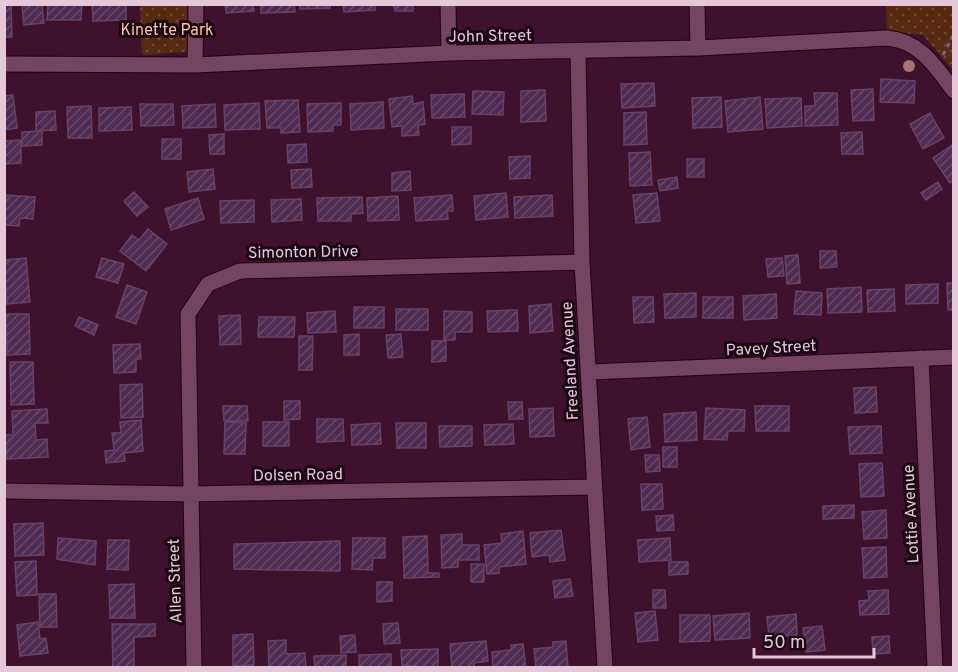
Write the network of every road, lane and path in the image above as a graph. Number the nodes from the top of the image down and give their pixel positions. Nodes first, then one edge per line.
1 (196, 4) edge
2 (448, 4) edge
3 (697, 4) edge
4 (954, 34) edge
5 (698, 48) junction
6 (578, 52) junction
7 (449, 54) junction
8 (4, 64) edge
9 (195, 65) junction
10 (935, 66) junction
11 (954, 91) edge
12 (582, 262) junction
13 (954, 357) edge
14 (921, 358) junction
15 (590, 372) junction
16 (593, 487) junction
17 (4, 491) edge
18 (190, 494) junction
19 (194, 668) edge
20 (605, 668) edge
21 (935, 668) edge

1 - 9 street
2 - 7 street
3 - 5 street
4 - 10 path
5 - 6 street, John Street
5 - 10 street, John Street
6 - 7 street, John Street
6 - 12 street, Freeland Avenue
7 - 9 street, John Street
8 - 9 street, John Street
10 - 11 street, John Street
12 - 15 street, Freeland Avenue
12 - 18 street, Simonton Drive
13 - 14 street, Pavey Street
14 - 15 street, Pavey Street
14 - 21 street, Lottie Avenue
15 - 16 street, Freeland Avenue
16 - 18 street, Dolsen Road
16 - 20 street, Freeland Avenue
17 - 18 street, Dolsen Road
18 - 19 street, Allen Street

